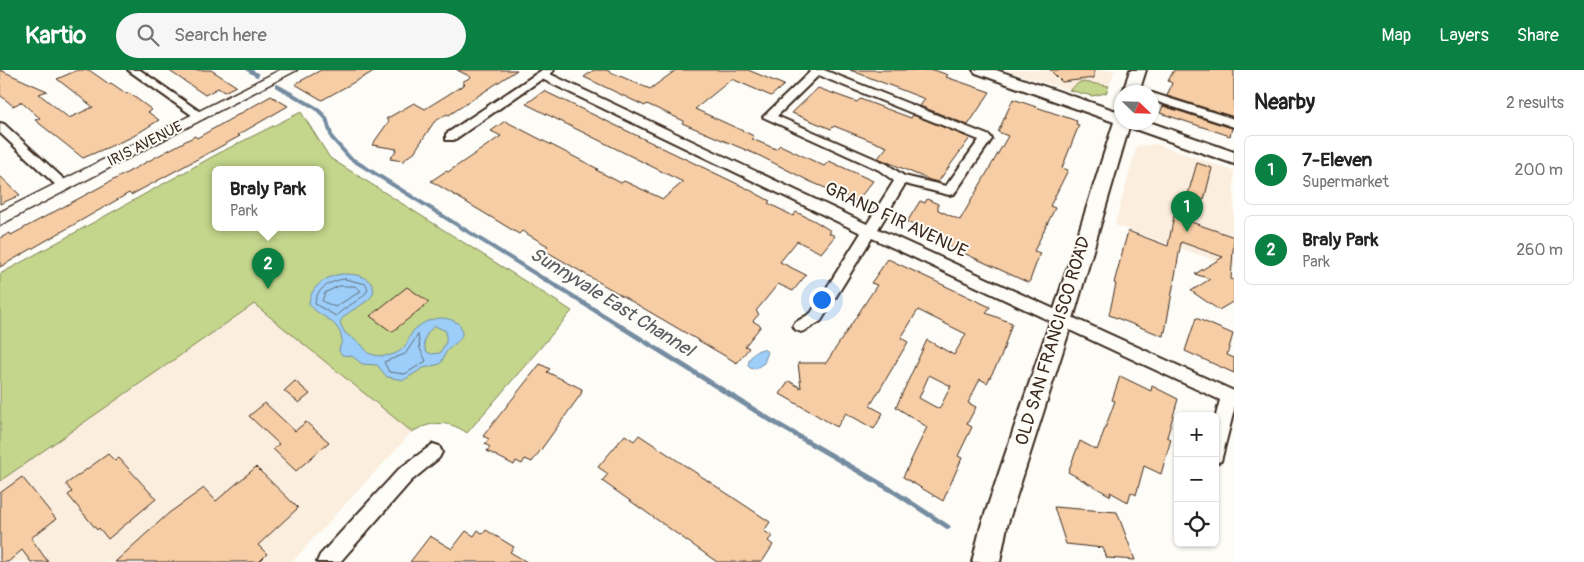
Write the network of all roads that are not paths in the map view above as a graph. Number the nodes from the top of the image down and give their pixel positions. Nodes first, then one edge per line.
1 (132, 70) edge
2 (290, 70) edge
3 (981, 70) edge
4 (1138, 70) edge
5 (816, 71) edge
6 (545, 72) edge
7 (1135, 85) edge
8 (1159, 98) edge
9 (200, 116) junction
10 (1114, 117) edge
11 (1234, 123) edge
12 (0, 127) edge
13 (1119, 130) edge
14 (1154, 130) edge
15 (450, 137) dead end
16 (1234, 158) edge
17 (901, 180) junction
18 (63, 185) junction
19 (0, 218) edge
20 (870, 231) junction
21 (1062, 319) junction
22 (801, 326) dead end
23 (1231, 397) edge
24 (1219, 440) edge
25 (433, 452) dead end
26 (327, 562) edge
27 (986, 562) edge

1 - 9 street
2 - 9 street, IRIS AVENUE
3 - 10 main road
4 - 7 main road
5 - 17 street
5 - 17 street
6 - 15 street
6 - 20 street, GRAND FIR AVENUE
8 - 11 street
9 - 18 street, IRIS AVENUE
12 - 18 street
13 - 21 main road, OLD SAN FRANCISCO ROAD
14 - 16 main road
17 - 20 street
18 - 19 street, IRIS AVENUE
20 - 21 street, GRAND FIR AVENUE
20 - 22 street
21 - 23 street, GRAND FIR AVENUE
21 - 27 main road, OLD SAN FRANCISCO ROAD
23 - 24 street
25 - 26 street

